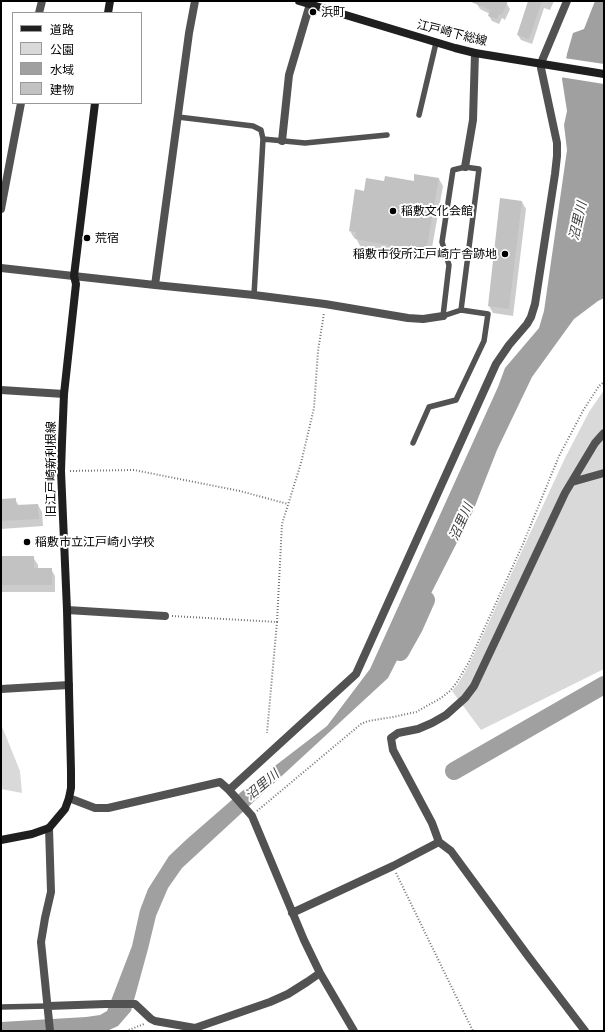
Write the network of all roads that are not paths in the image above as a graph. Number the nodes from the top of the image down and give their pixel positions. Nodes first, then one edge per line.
1 (42, 1) edge
2 (110, 1) edge
3 (196, 1) edge
4 (299, 1) edge
5 (567, 1) edge
6 (310, 4) junction
7 (39, 12) edge
8 (108, 12) edge
9 (436, 43) junction
10 (475, 53) junction
11 (545, 64) junction
12 (604, 74) edge
13 (21, 104) edge
14 (94, 104) edge
15 (419, 115) dead end
16 (178, 117) junction
17 (387, 135) dead end
18 (263, 139) junction
19 (282, 141) junction
20 (465, 167) junction
21 (1, 208) edge
22 (1, 268) edge
23 (74, 276) junction
24 (155, 285) junction
25 (254, 295) junction
26 (461, 310) junction
27 (443, 316) junction
28 (1, 390) edge
29 (64, 394) junction
30 (604, 433) edge
31 (413, 443) dead end
32 (604, 473) edge
33 (572, 482) junction
34 (67, 610) junction
35 (165, 616) road end
36 (69, 686) junction
37 (1, 689) edge
38 (231, 792) junction
39 (69, 798) junction
40 (49, 828) junction
41 (1, 840) edge
42 (439, 842) junction
43 (292, 913) junction
44 (320, 973) junction
45 (48, 1006) junction
46 (1, 1007) edge
47 (197, 1029) edge
48 (50, 1031) edge
49 (354, 1031) edge
50 (584, 1031) edge

1 - 7 street
2 - 8 street
3 - 16 street
4 - 6 street, 江戸崎下総線
5 - 11 street
6 - 9 street, 江戸崎下総線
6 - 19 street
9 - 10 street, 江戸崎下総線
9 - 15 lane
10 - 11 street, 江戸崎下総線
10 - 20 street
11 - 12 street, 江戸崎下総線
11 - 38 street
13 - 21 street
14 - 23 street, 旧江戸崎新利根線
16 - 18 lane
16 - 24 street
17 - 19 lane
18 - 19 lane
18 - 25 lane
20 - 26 lane
20 - 27 lane
22 - 23 street
23 - 24 street
23 - 29 street, 旧江戸崎新利根線
24 - 25 street
25 - 27 street
26 - 27 lane
26 - 31 lane
28 - 29 street
29 - 34 street, 旧江戸崎新利根線
30 - 33 street
32 - 33 street
33 - 42 street
34 - 35 street
34 - 36 street, 旧江戸崎新利根線
36 - 37 street
36 - 39 street, 旧江戸崎新利根線
38 - 39 street
38 - 43 street
39 - 40 street, 旧江戸崎新利根線
40 - 41 street
40 - 45 street
42 - 43 street
42 - 50 street
43 - 44 street
44 - 47 street
44 - 49 street
45 - 46 lane
45 - 47 street
45 - 48 street

